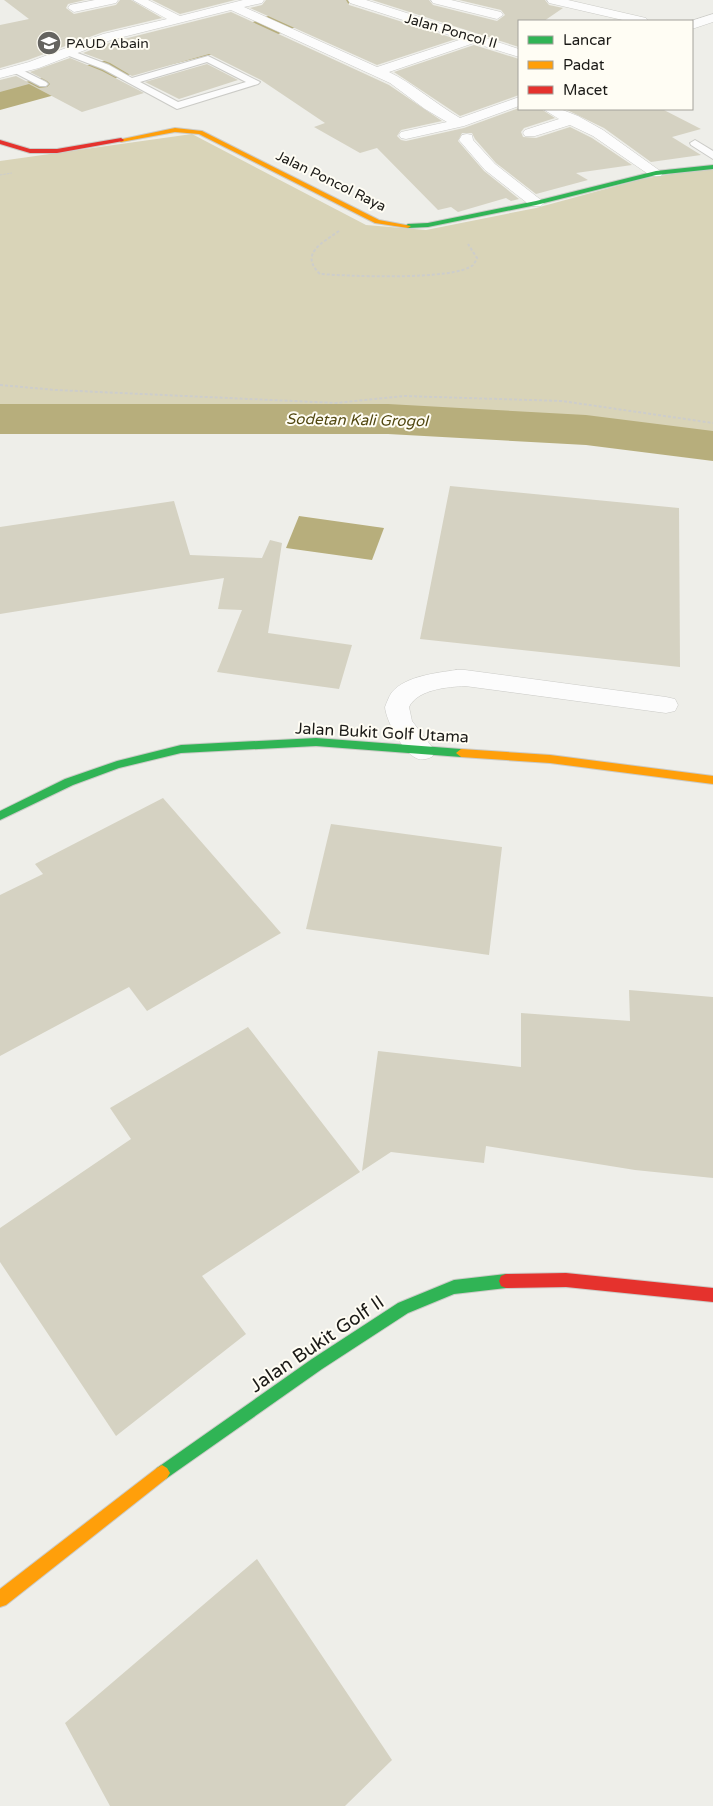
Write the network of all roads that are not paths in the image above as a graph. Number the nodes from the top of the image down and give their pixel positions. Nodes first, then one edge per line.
1 (112, 0) edge
2 (139, 0) edge
3 (258, 0) edge
4 (354, 0) edge
5 (437, 0) edge
6 (553, 0) edge
7 (232, 6) junction
8 (74, 8) dead end
9 (497, 15) dead end
10 (177, 18) junction
11 (713, 18) edge
12 (638, 20) edge
13 (693, 27) edge
14 (693, 27) edge
15 (705, 33) dead end
16 (473, 39) junction
17 (66, 52) junction
18 (518, 53) edge
19 (16, 70) junction
20 (376, 72) junction
21 (0, 74) edge
22 (131, 81) junction
23 (43, 84) dead end
24 (518, 101) edge
25 (552, 110) edge
26 (572, 119) junction
27 (459, 123) junction
28 (530, 133) dead end
29 (406, 135) dead end
30 (467, 138) dead end
31 (0, 142) edge
32 (694, 143) dead end
33 (713, 156) edge
34 (713, 166) edge
35 (656, 173) junction
36 (536, 203) junction
37 (666, 704) dead end
38 (424, 751) junction
39 (713, 780) edge
40 (0, 816) edge
41 (713, 1295) edge
42 (0, 1599) edge

1 - 8 street
2 - 10 street
3 - 7 street
4 - 16 street, Jalan Poncol II
5 - 9 street
6 - 12 street
7 - 10 street
7 - 20 street
10 - 17 street
11 - 13 street
14 - 15 street
16 - 18 street, Jalan Poncol II
16 - 20 street
17 - 19 street
17 - 22 lane
19 - 21 street
19 - 23 lane
20 - 27 street
22 - 22 lane
24 - 27 street
25 - 26 street
26 - 28 street
26 - 35 street
27 - 29 street
30 - 36 street
31 - 36 street, Jalan Poncol Raya
32 - 33 lane
34 - 35 street, Jalan Poncol Raya
35 - 36 street, Jalan Poncol Raya
37 - 38 street
38 - 39 street, Jalan Bukit Golf Utama
38 - 40 street, Jalan Bukit Golf Utama
41 - 42 street, Jalan Bukit Golf II

